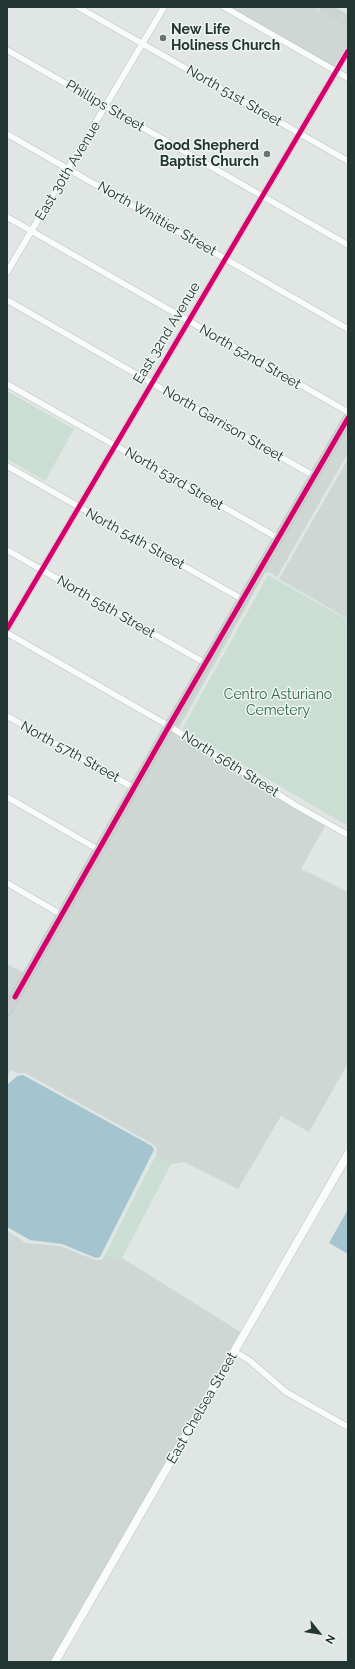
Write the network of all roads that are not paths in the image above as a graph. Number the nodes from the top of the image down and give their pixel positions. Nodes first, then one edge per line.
1 (78, 7) edge
2 (164, 7) edge
3 (224, 7) edge
4 (324, 7) edge
5 (348, 21) edge
6 (142, 44) junction
7 (7, 50) edge
8 (348, 51) edge
9 (336, 71) junction
10 (348, 78) edge
11 (106, 107) junction
12 (7, 134) edge
13 (299, 134) junction
14 (348, 161) edge
15 (69, 169) junction
16 (263, 196) junction
17 (7, 217) edge
18 (32, 232) junction
19 (348, 245) edge
20 (226, 259) junction
21 (7, 272) edge
22 (7, 300) edge
23 (188, 321) junction
24 (348, 329) edge
25 (152, 382) junction
26 (7, 384) edge
27 (348, 412) edge
28 (348, 418) edge
29 (115, 445) junction
30 (7, 466) edge
31 (314, 476) junction
32 (78, 507) junction
33 (278, 538) junction
34 (7, 550) edge
35 (42, 570) junction
36 (242, 599) junction
37 (7, 629) edge
38 (7, 633) edge
39 (205, 663) junction
40 (7, 716) edge
41 (169, 726) junction
42 (134, 788) junction
43 (7, 797) edge
44 (348, 835) edge
45 (99, 850) junction
46 (7, 883) edge
47 (62, 915) junction
48 (7, 1011) edge
49 (348, 1154) edge
50 (235, 1352) junction
51 (348, 1427) edge
52 (55, 1662) edge

1 - 6 street, North 51st Street
2 - 6 street, East 30th Avenue
3 - 9 street
4 - 5 main road
6 - 11 street, East 30th Avenue
6 - 13 street, North 51st Street
7 - 11 street, Phillips Street
8 - 9 street, East 32nd Avenue
9 - 10 street
9 - 13 street, East 32nd Avenue
11 - 15 street, East 30th Avenue
11 - 16 street, Phillips Street
12 - 15 street, North Whittier Street
13 - 14 street, North 51st Street
13 - 16 street, East 32nd Avenue
15 - 18 street, East 30th Avenue
15 - 20 street, North Whittier Street
16 - 19 street, Phillips Street
16 - 20 street, East 32nd Avenue
17 - 18 street, North 52nd Street
18 - 21 street, East 30th Avenue
18 - 23 street, North 52nd Street
20 - 23 street, East 32nd Avenue
20 - 24 street, North Whittier Street
22 - 25 street, North Garrison Street
23 - 25 street, East 32nd Avenue
23 - 27 street, North 52nd Street
25 - 29 street, East 32nd Avenue
25 - 31 street, North Garrison Street
26 - 29 street, North 53rd Street
28 - 31 main road
29 - 32 street, East 32nd Avenue
29 - 33 street, North 53rd Street
30 - 32 street, North 54th Street
31 - 33 main road
32 - 35 street, East 32nd Avenue
32 - 36 street, North 54th Street
33 - 36 main road
34 - 35 street, North 55th Street
35 - 37 street, East 32nd Avenue
35 - 39 street, North 55th Street
36 - 39 main road
38 - 41 street, North 56th Street
39 - 41 main road
40 - 42 street, North 57th Street
41 - 42 main road
41 - 44 street, North 56th Street
42 - 45 main road
43 - 45 street
45 - 47 main road
46 - 47 street
47 - 48 main road
49 - 50 street, East Chelsea Street
50 - 51 street
50 - 52 street, East Chelsea Street

